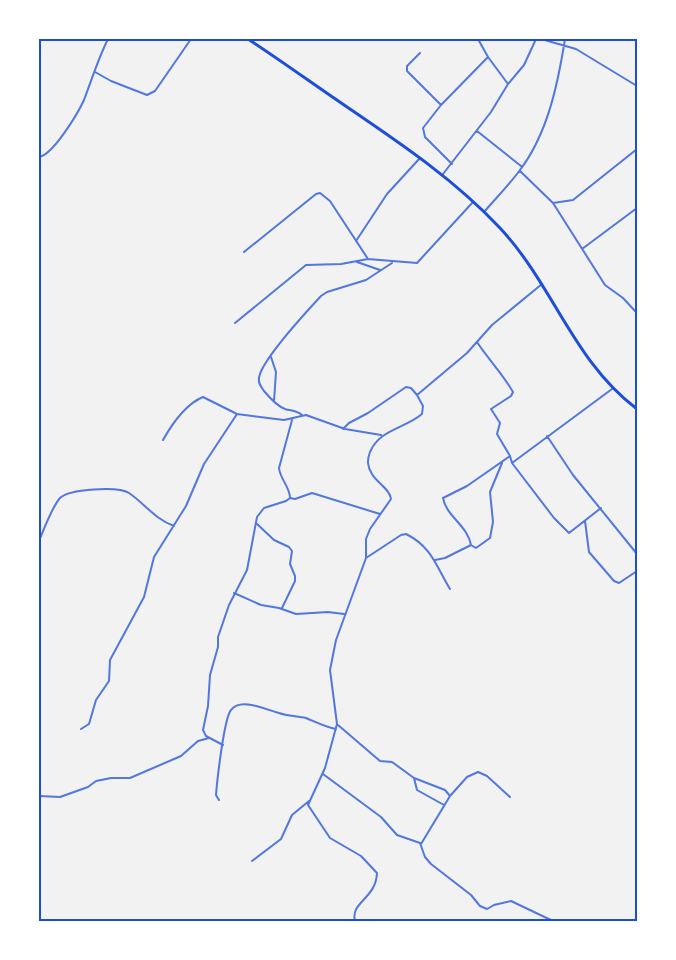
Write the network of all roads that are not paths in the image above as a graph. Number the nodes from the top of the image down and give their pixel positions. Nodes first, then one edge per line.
1 (108, 39) edge
2 (191, 39) edge
3 (248, 39) edge
4 (478, 39) edge
5 (536, 39) edge
6 (541, 39) edge
7 (565, 39) edge
8 (564, 45) junction
9 (420, 53) dead end
10 (488, 57) junction
11 (94, 71) junction
12 (508, 84) junction
13 (637, 86) edge
14 (441, 105) junction
15 (477, 131) junction
16 (637, 149) edge
17 (420, 157) junction
18 (39, 158) edge
19 (452, 164) junction
20 (522, 167) junction
21 (519, 171) junction
22 (443, 174) junction
23 (473, 202) junction
24 (553, 202) junction
25 (637, 208) edge
26 (484, 212) junction
27 (356, 241) junction
28 (582, 249) junction
29 (244, 252) dead end
30 (368, 260) junction
31 (355, 262) junction
32 (393, 262) junction
33 (380, 270) junction
34 (542, 284) junction
35 (635, 311) dead end
36 (236, 323) dead end
37 (477, 342) junction
38 (271, 357) junction
39 (612, 389) junction
40 (417, 395) junction
41 (274, 401) junction
42 (637, 410) edge
43 (237, 414) junction
44 (302, 415) junction
45 (292, 420) junction
46 (343, 429) junction
47 (381, 435) junction
48 (547, 436) junction
49 (163, 440) dead end
50 (510, 456) junction
51 (502, 463) junction
52 (512, 463) junction
53 (290, 498) junction
54 (601, 508) junction
55 (380, 514) junction
56 (585, 521) junction
57 (256, 523) junction
58 (174, 526) junction
59 (39, 541) edge
60 (471, 545) junction
61 (637, 554) edge
62 (366, 558) junction
63 (435, 560) junction
64 (637, 571) edge
65 (450, 589) dead end
66 (234, 593) junction
67 (282, 609) junction
68 (345, 614) junction
69 (337, 724) junction
70 (81, 729) dead end
71 (336, 729) junction
72 (208, 738) junction
73 (223, 745) junction
74 (323, 774) junction
75 (414, 778) junction
76 (39, 791) edge
77 (40, 796) edge
78 (450, 796) junction
79 (510, 797) dead end
80 (219, 800) dead end
81 (309, 801) junction
82 (444, 805) junction
83 (421, 844) junction
84 (252, 861) dead end
85 (355, 921) edge
86 (554, 921) edge

1 - 11 street
2 - 11 street
3 - 17 main road
4 - 10 street
5 - 12 street
6 - 8 street
7 - 8 street
8 - 13 street
8 - 20 street
9 - 14 street
10 - 12 street
10 - 14 street
11 - 18 street
12 - 15 street
14 - 19 street
15 - 19 street
15 - 20 street
16 - 24 street
17 - 22 main road
17 - 27 street
19 - 22 street
20 - 21 street
21 - 24 street
21 - 26 street
22 - 23 main road
23 - 26 main road
23 - 32 street
24 - 28 street
25 - 28 street
26 - 34 main road
27 - 29 street
27 - 30 street
28 - 35 street
30 - 31 street
30 - 32 street
31 - 33 street
31 - 36 street
32 - 33 street
33 - 38 street
34 - 37 street
34 - 39 main road
37 - 40 street
37 - 50 street
38 - 41 street
38 - 41 street
39 - 42 main road
39 - 48 street
40 - 46 street
40 - 47 street
41 - 44 street
43 - 45 street
43 - 49 street
43 - 58 street
44 - 45 street
44 - 46 street
45 - 53 street
46 - 47 street
47 - 55 street
48 - 52 street
48 - 54 street
50 - 51 street
50 - 52 street
51 - 60 street
51 - 60 street
52 - 56 street
53 - 55 street
53 - 57 street
54 - 56 street
54 - 61 street
55 - 62 street
56 - 64 street
57 - 66 street
57 - 67 street
58 - 59 street
58 - 70 street
60 - 63 street
62 - 63 street
62 - 68 street
63 - 65 street
66 - 67 street
66 - 72 street
67 - 68 street
68 - 69 street
69 - 71 street
69 - 75 street
71 - 73 street
71 - 74 street
72 - 73 street
72 - 77 street
73 - 80 street
74 - 81 street
74 - 83 street
75 - 78 street
75 - 82 street
76 - 77 street
78 - 79 street
78 - 82 street
81 - 84 street
81 - 85 street
82 - 83 street
83 - 86 street

